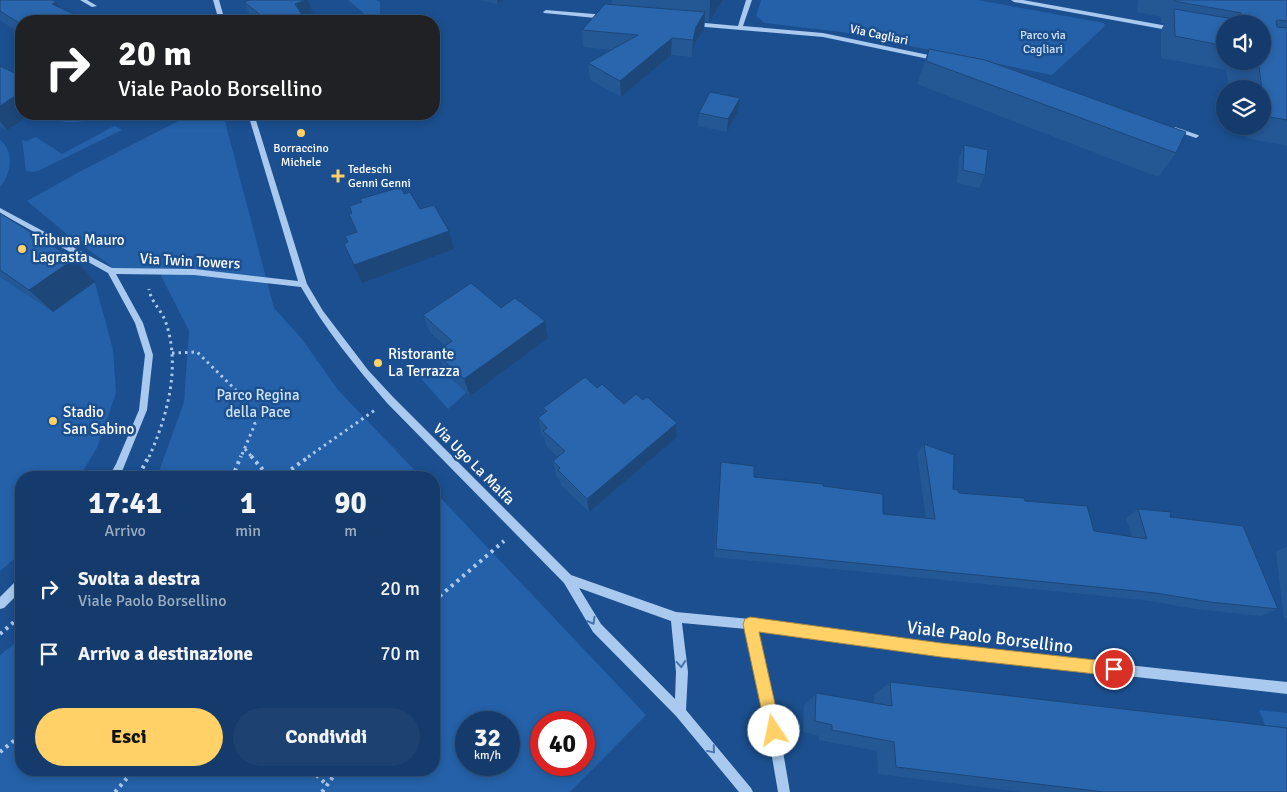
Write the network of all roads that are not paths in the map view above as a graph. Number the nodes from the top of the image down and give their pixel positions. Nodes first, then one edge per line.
1 (83, 0) edge
2 (216, 0) edge
3 (749, 0) edge
4 (1014, 0) edge
5 (94, 6) dead end
6 (546, 12) dead end
7 (220, 15) edge
8 (614, 17) edge
9 (691, 24) edge
10 (740, 28) junction
11 (1177, 29) edge
12 (946, 60) edge
13 (253, 120) edge
14 (1170, 127) edge
15 (1196, 136) dead end
16 (0, 210) edge
17 (111, 271) junction
18 (303, 284) junction
19 (117, 471) edge
20 (568, 579) junction
21 (15, 590) edge
22 (0, 604) edge
23 (676, 617) junction
24 (750, 624) junction
25 (1287, 688) edge
26 (680, 712) junction
27 (747, 792) edge
28 (784, 792) edge

1 - 5 street
2 - 7 street
3 - 10 street
4 - 11 street
6 - 8 street
9 - 10 street, Via Cagliari
10 - 12 street, Via Cagliari
13 - 18 street, Via Ugo La Malfa
14 - 15 street
16 - 17 street, Via Twin Towers
17 - 18 street, Via Twin Towers
17 - 19 street
18 - 20 street, Via Ugo La Malfa
20 - 23 street
20 -> 26 street, Via Ugo La Malfa
21 - 22 street
23 - 24 street, Viale Paolo Borsellino
23 -> 26 street
24 - 25 street, Viale Paolo Borsellino
24 - 28 street
26 -> 27 street, Via Ugo La Malfa

